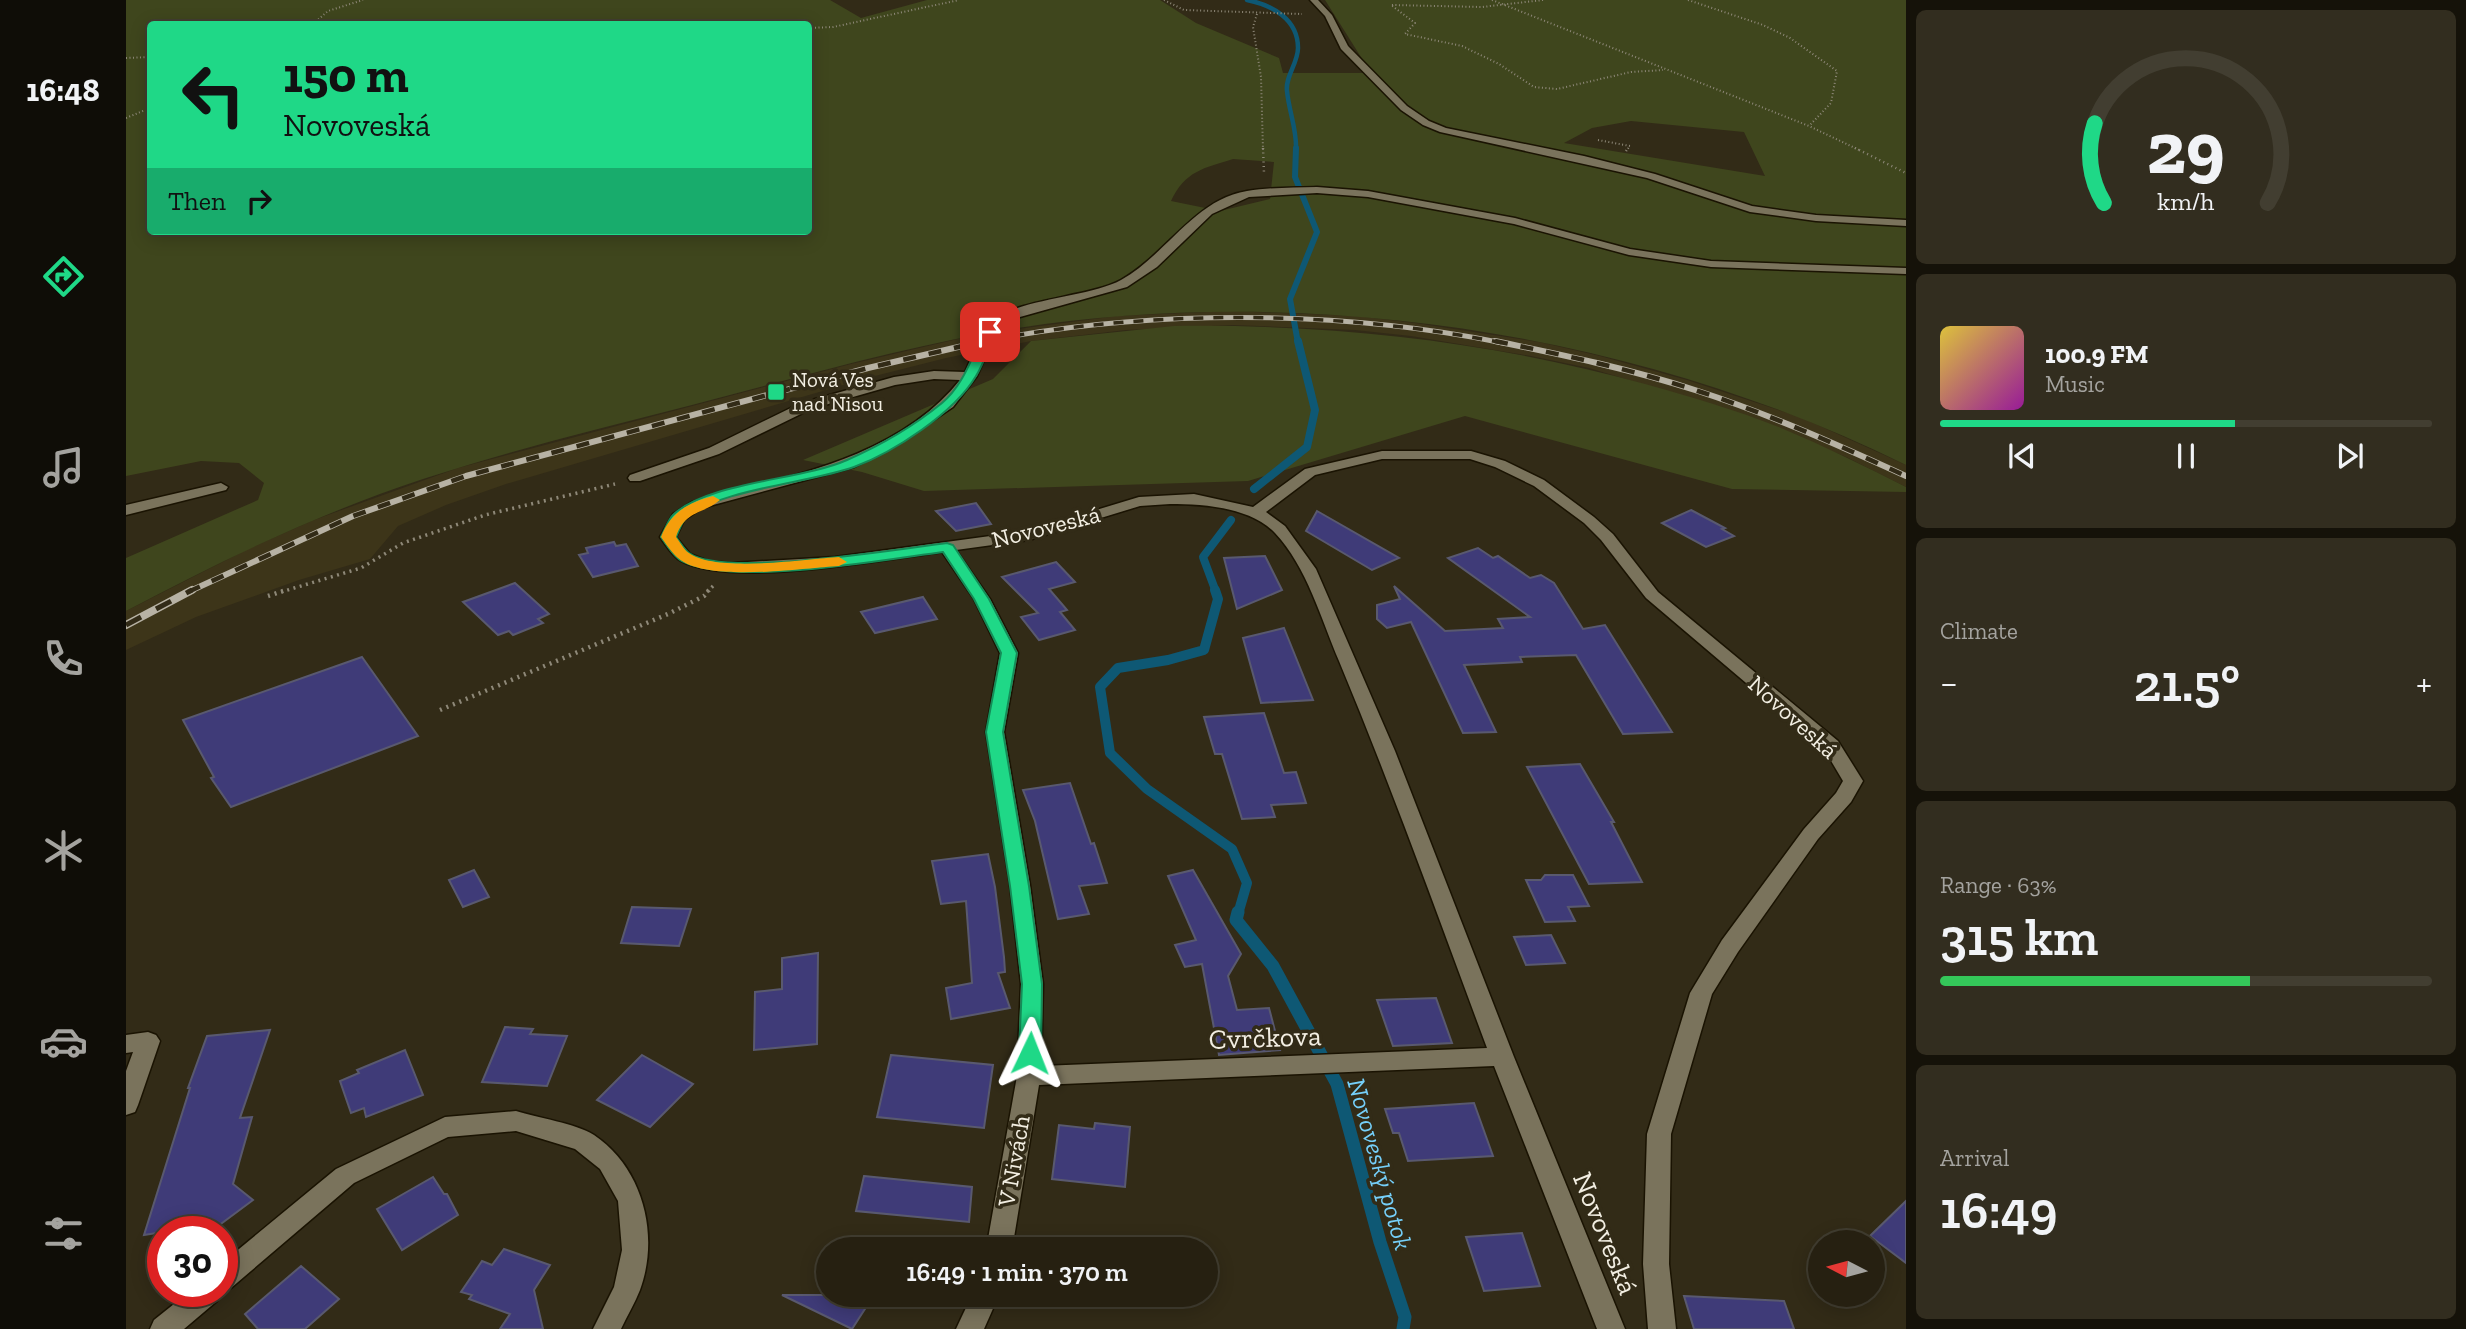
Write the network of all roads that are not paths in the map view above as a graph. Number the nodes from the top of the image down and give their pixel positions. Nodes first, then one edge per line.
1 (1314, 0) edge
2 (1906, 223) edge
3 (1906, 271) edge
4 (970, 376) junction
5 (635, 478) road end
6 (221, 487) dead end
7 (126, 510) edge
8 (1256, 512) junction
9 (947, 548) junction
10 (126, 1044) edge
11 (1502, 1057) junction
12 (1029, 1076) junction
13 (126, 1105) edge
14 (1001, 1237) edge
15 (238, 1266) edge
16 (190, 1307) edge
17 (980, 1307) edge
18 (164, 1329) edge
19 (607, 1329) edge
20 (970, 1329) edge
21 (1611, 1329) edge
22 (1662, 1329) edge

1 - 2 street
3 - 4 street, Novoveská
4 - 5 street
4 - 9 street, Novoveská
6 - 7 street
8 - 9 street, Novoveská
8 - 11 street, Novoveská
8 - 22 street, Novoveská
9 - 12 street, V Nivách
10 - 13 street
11 - 12 street, Cvrčkova
11 - 21 street, Novoveská
12 - 14 street, V Nivách
15 - 19 street
16 - 18 street
17 - 20 street

